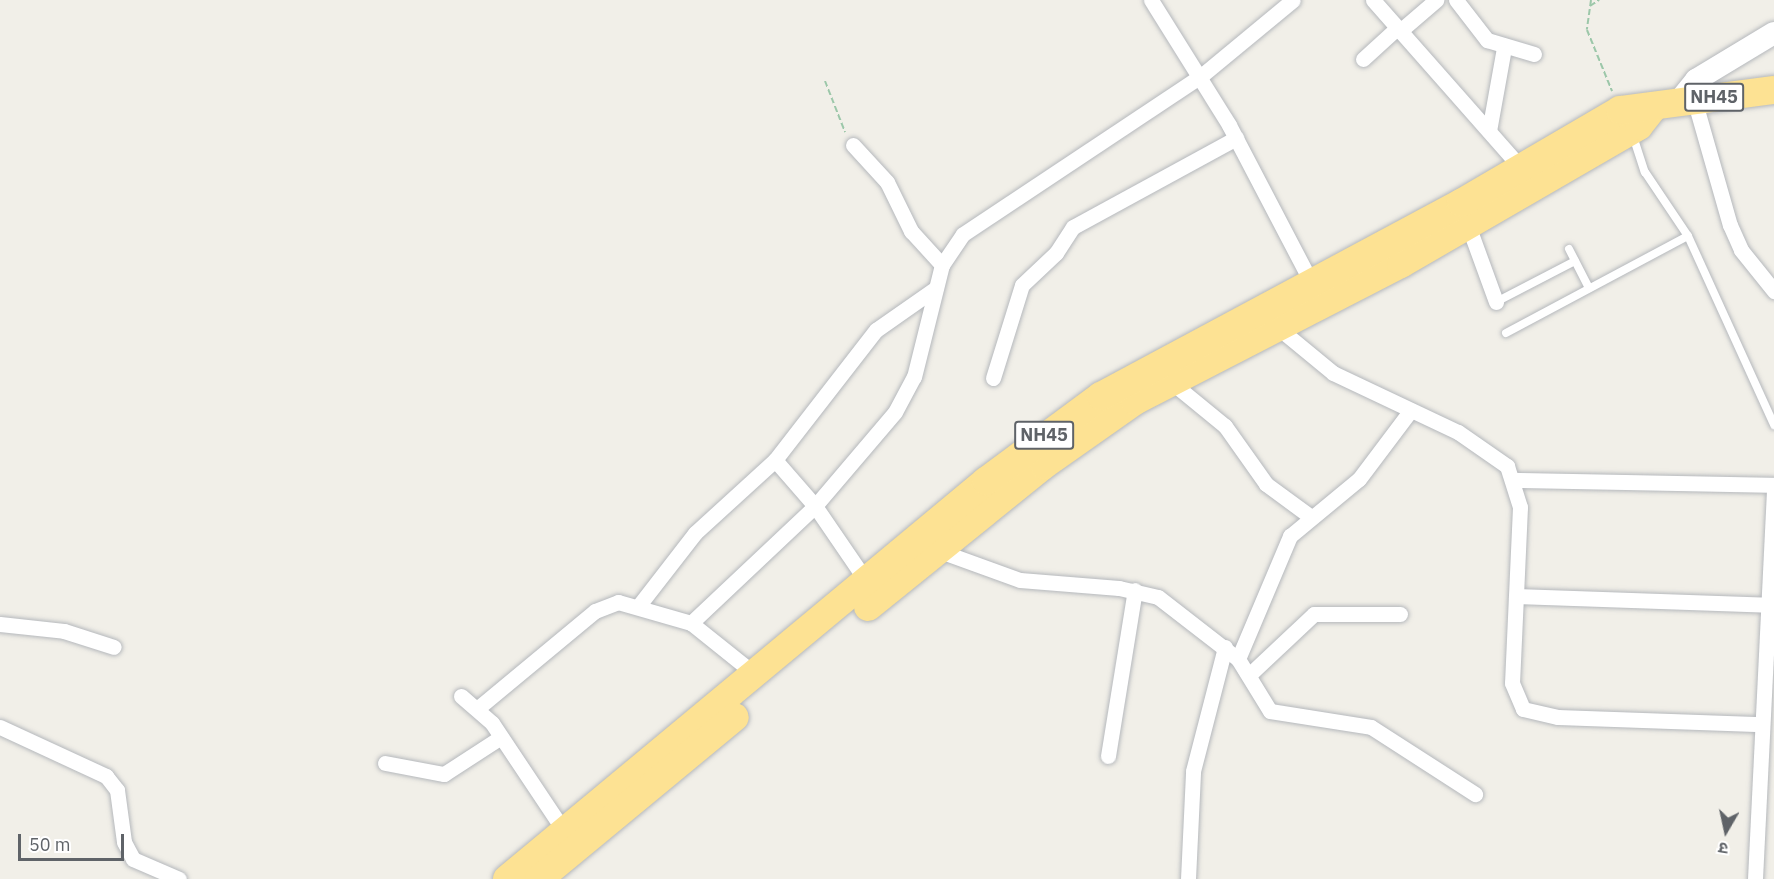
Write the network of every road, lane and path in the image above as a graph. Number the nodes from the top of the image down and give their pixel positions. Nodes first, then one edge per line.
1 (1151, 0) edge
2 (1293, 0) edge
3 (1373, 0) edge
4 (1436, 0) edge
5 (1456, 0) edge
6 (1591, 0) edge
7 (1599, 0) edge
8 (1590, 6) junction
9 (1399, 29) junction
10 (1774, 33) edge
11 (1504, 48) junction
12 (1534, 54) dead end
13 (1363, 59) dead end
14 (1201, 76) junction
15 (825, 81) dead end
16 (1774, 90) edge
17 (1676, 102) junction
18 (1626, 120) junction
19 (1489, 131) junction
20 (1236, 138) junction
21 (853, 145) joint
22 (1521, 168) junction
23 (1468, 225) junction
24 (1688, 236) junction
25 (1569, 249) dead end
26 (1575, 261) junction
27 (942, 265) junction
28 (1312, 284) junction
29 (936, 288) junction
30 (1589, 288) junction
31 (1774, 291) edge
32 (1496, 302) joint
33 (1276, 326) junction
34 (1506, 333) dead end
35 (993, 378) dead end
36 (1170, 381) junction
37 (1411, 410) junction
38 (1774, 425) edge
39 (774, 460) junction
40 (1515, 480) junction
41 (1774, 485) edge
42 (815, 506) junction
43 (1311, 517) junction
44 (937, 550) junction
45 (867, 582) junction
46 (1135, 590) junction
47 (1516, 596) junction
48 (640, 604) junction
49 (1768, 605) junction
50 (1400, 614) dead end
51 (691, 623) junction
52 (0, 624) edge
53 (114, 647) dead end
54 (1225, 647) junction
55 (1238, 659) junction
56 (756, 675) junction
57 (1249, 675) junction
58 (461, 696) dead end
59 (478, 708) junction
60 (1762, 724) junction
61 (0, 727) edge
62 (501, 738) junction
63 (1108, 756) dead end
64 (385, 764) dead end
65 (1476, 794) dead end
66 (564, 831) junction
67 (179, 879) edge
68 (507, 879) edge
69 (539, 879) edge
70 (1188, 879) edge
71 (1755, 879) edge

1 - 14 street
2 - 14 street
3 - 9 street
4 - 9 street
5 - 11 street
6 - 8 path
7 - 8 path
8 - 18 path
9 - 13 street
9 - 19 street
10 - 17 street
11 - 12 street
11 - 19 street
14 - 20 street
14 - 27 street
15 - 21 path
16 - 17 highway, NH45
17 - 18 highway, NH45
17 - 31 street
18 - 22 highway, NH45
18 - 23 highway, NH45
18 - 24 lane
19 - 22 street
20 - 28 street
20 - 35 street
21 - 27 street
22 - 28 highway, NH45
23 - 32 street
23 - 33 highway, NH45
24 - 30 lane
24 - 38 lane
25 - 26 lane
26 - 30 lane
26 - 32 lane
27 - 29 street
28 - 45 highway, NH45
29 - 39 street
29 - 42 street
30 - 34 lane
33 - 36 highway, NH45
33 - 37 street
36 - 43 street
36 - 44 highway, NH45
37 - 40 street
37 - 43 street
39 - 42 street
39 - 48 street
40 - 41 street
40 - 47 street
41 - 49 street
42 - 45 street
42 - 51 street
43 - 55 street
44 - 46 street
44 - 69 highway, NH45
45 - 56 highway, NH45
46 - 54 street
46 - 63 street
47 - 49 street
47 - 60 street
48 - 51 street
48 - 59 street
49 - 60 street
50 - 57 street
51 - 56 street
52 - 53 street
54 - 55 street
54 - 70 street
55 - 57 street
56 - 66 highway, NH45
57 - 65 street
58 - 59 street
59 - 62 street
60 - 71 street
61 - 67 street
62 - 64 street
62 - 66 street
66 - 68 highway, NH45

